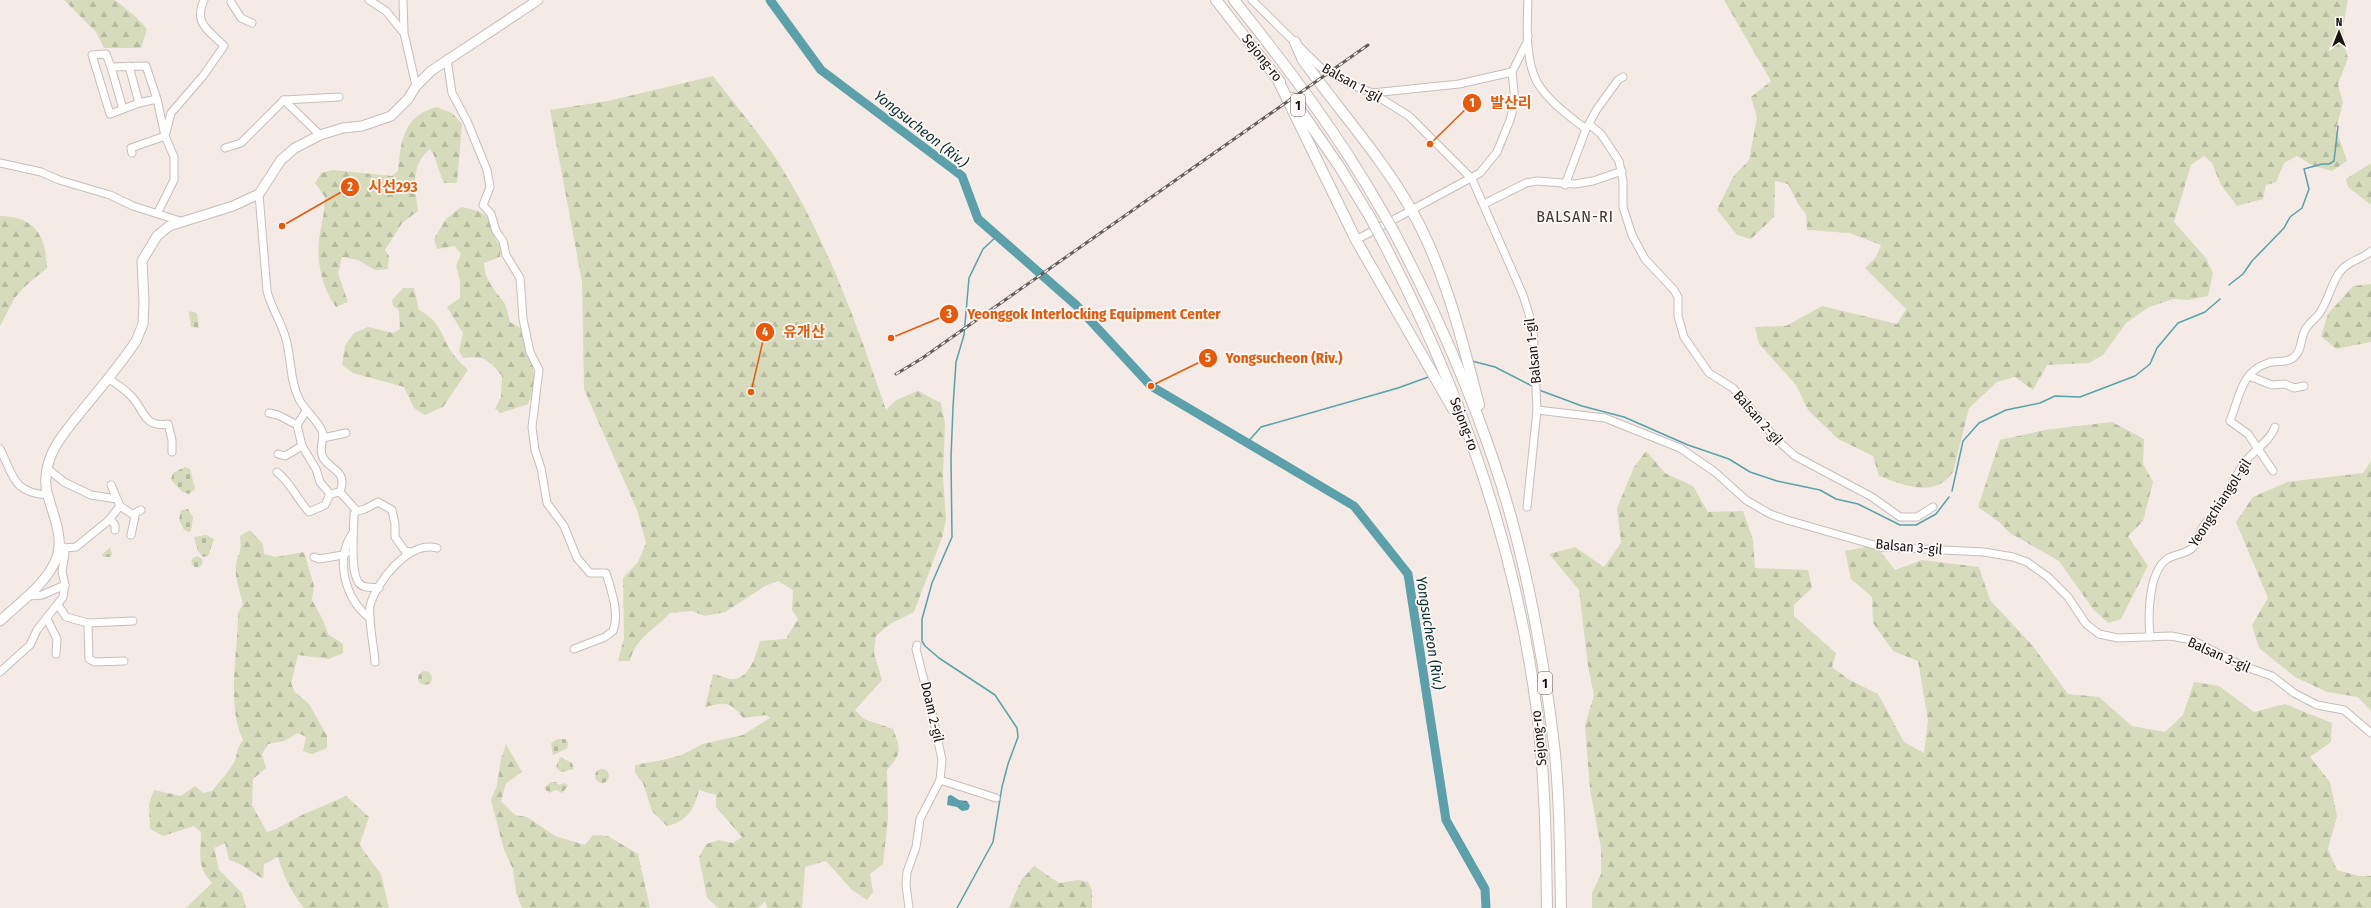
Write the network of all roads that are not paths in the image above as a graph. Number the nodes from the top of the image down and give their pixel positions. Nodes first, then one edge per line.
1 (204, 0) edge
2 (368, 0) edge
3 (403, 0) edge
4 (538, 0) edge
5 (1216, 0) edge
6 (1236, 0) edge
7 (1252, 0) edge
8 (1528, 0) edge
9 (231, 1) edge
10 (252, 23) dead end
11 (404, 33) junction
12 (1528, 35) junction
13 (1295, 42) junction
14 (447, 59) junction
15 (129, 66) junction
16 (111, 67) junction
17 (1512, 72) junction
18 (1623, 77) dead end
19 (1277, 78) junction
20 (416, 86) junction
21 (1372, 93) junction
22 (339, 97) dead end
23 (157, 99) junction
24 (284, 100) junction
25 (139, 103) junction
26 (122, 109) junction
27 (1587, 127) junction
28 (320, 135) junction
29 (165, 136) junction
30 (225, 148) dead end
31 (132, 153) dead end
32 (0, 163) edge
33 (1622, 171) junction
34 (1472, 179) junction
35 (1565, 185) junction
36 (259, 194) junction
37 (1484, 204) junction
38 (1411, 210) junction
39 (158, 212) junction
40 (180, 221) junction
41 (1356, 240) junction
42 (2371, 251) edge
43 (2249, 376) junction
44 (108, 378) junction
45 (1468, 380) junction
46 (2304, 386) dead end
47 (1447, 390) junction
48 (1537, 410) junction
49 (306, 411) junction
50 (269, 413) dead end
51 (297, 425) junction
52 (2275, 427) dead end
53 (346, 433) dead end
54 (323, 438) junction
55 (302, 446) junction
56 (2257, 447) junction
57 (172, 452) dead end
58 (1, 453) edge
59 (278, 454) dead end
60 (48, 469) junction
61 (2273, 471) dead end
62 (277, 472) dead end
63 (111, 485) dead end
64 (340, 492) junction
65 (330, 494) junction
66 (47, 496) junction
67 (116, 499) junction
68 (120, 506) junction
69 (1527, 507) dead end
70 (1933, 507) dead end
71 (141, 510) dead end
72 (357, 510) junction
73 (133, 514) junction
74 (110, 519) junction
75 (115, 530) dead end
76 (353, 532) junction
77 (131, 536) dead end
78 (61, 545) junction
79 (437, 548) dead end
80 (346, 552) junction
81 (410, 552) junction
82 (314, 557) dead end
83 (65, 585) junction
84 (379, 588) junction
85 (28, 596) junction
86 (58, 605) junction
87 (370, 618) junction
88 (47, 619) junction
89 (0, 621) edge
90 (133, 621) dead end
91 (88, 623) junction
92 (2150, 637) junction
93 (917, 645) dead end
94 (574, 649) dead end
95 (56, 654) dead end
96 (124, 662) dead end
97 (375, 662) dead end
98 (0, 672) edge
99 (2371, 733) edge
100 (940, 780) junction
101 (996, 798) dead end
102 (909, 908) edge
103 (1547, 908) edge
104 (1561, 908) edge

1 - 29 street
2 - 11 street
3 - 11 street
4 - 14 main road
5 - 19 highway, Sejong-ro / 1
6 - 45 highway, Sejong-ro / 1, bridge
7 - 13 street, Balsan 1-gil
8 - 12 street, Balsan 2-gil
9 - 10 street
11 - 20 street
12 - 17 street, Balsan 2-gil
12 - 27 street, Balsan 2-gil
13 - 21 street, Balsan 1-gil
13 - 38 highway
14 - 20 main road
14 - 94 street
15 - 16 street
15 - 23 street
15 - 25 street
16 - 26 street
16 - 26 street
17 - 21 street
17 - 34 street
18 - 27 street
19 - 41 highway
19 - 47 highway, Sejong-ro / 1, bridge
20 - 28 main road
21 - 34 street, Balsan 1-gil
22 - 24 street
23 - 25 street
23 - 29 street
24 - 28 street
24 - 30 street
25 - 26 street
27 - 33 street, Balsan 2-gil
27 - 35 street
28 - 36 main road
29 - 31 street
29 - 39 street
32 - 39 street
33 - 35 street
33 - 70 street, Balsan 2-gil
34 - 37 street, Balsan 1-gil
34 - 38 street
35 - 37 street
36 - 40 main road
36 - 49 street
37 - 48 street, Balsan 1-gil
38 - 41 street
38 - 45 highway
39 - 40 street
40 - 44 main road
41 - 47 highway
42 - 43 street, Yeongchiangol-gil
43 - 46 street
43 - 56 street, Yeongchiangol-gil
44 - 57 street
44 - 60 main road
45 - 104 highway, Sejong-ro / 1
47 - 103 highway, Sejong-ro / 1
48 - 69 street, Balsan 1-gil
48 - 92 street, Balsan 3-gil
49 - 51 street
49 - 54 street
50 - 51 street
51 - 55 street
52 - 56 street, Yeongchiangol-gil
53 - 54 street
54 - 64 street
55 - 59 street
55 - 65 street
56 - 61 street, Yeongchiangol-gil
56 - 92 street, Yeongchiangol-gil
58 - 66 street
60 - 66 main road
60 - 67 street
62 - 65 street
63 - 67 street
64 - 65 street
64 - 72 street
66 - 78 main road
67 - 68 street
68 - 73 street
68 - 74 street
71 - 73 street
72 - 76 street
72 - 81 street
73 - 77 street
74 - 75 street
74 - 78 street
76 - 80 street
76 - 84 street
78 - 83 street
78 - 85 main road
79 - 81 street
80 - 82 street
80 - 87 street
81 - 84 street
83 - 85 street
83 - 86 street
84 - 87 street
85 - 89 main road
86 - 88 street
86 - 91 street
87 - 97 street
88 - 95 street
88 - 98 street
90 - 91 street
91 - 96 street
92 - 99 street, Balsan 3-gil
93 - 100 street, Doam 2-gil
100 - 101 street
100 - 102 street, Doam 2-gil

